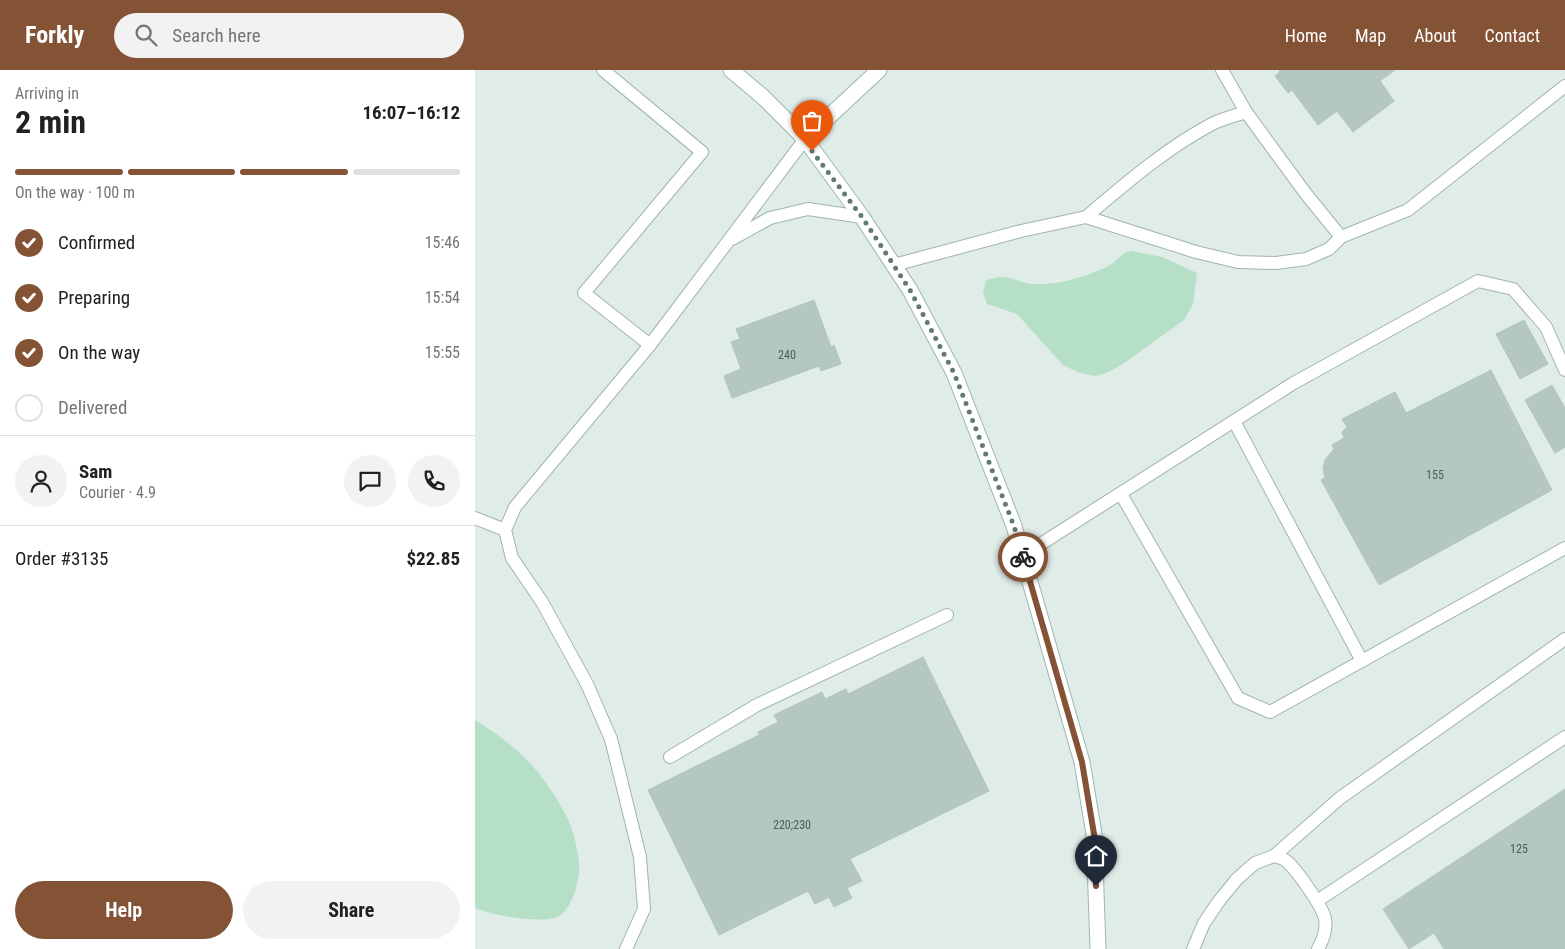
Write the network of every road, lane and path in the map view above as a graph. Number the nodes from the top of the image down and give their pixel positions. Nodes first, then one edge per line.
1 (603, 70) edge
2 (731, 70) edge
3 (879, 70) edge
4 (1222, 70) edge
5 (1565, 86) edge
6 (1246, 112) junction
7 (805, 139) junction
8 (862, 217) junction
9 (1086, 217) junction
10 (1341, 237) junction
11 (728, 242) junction
12 (894, 265) junction
13 (650, 345) junction
14 (1565, 370) edge
15 (1234, 421) junction
16 (1121, 494) junction
17 (475, 518) edge
18 (505, 530) junction
19 (1565, 548) edge
20 (1022, 556) junction
21 (947, 615) dead end
22 (1565, 639) edge
23 (1362, 661) junction
24 (1565, 737) edge
25 (670, 757) dead end
26 (1274, 856) junction
27 (1317, 901) junction
28 (626, 949) edge
29 (1098, 949) edge
30 (1193, 949) edge
31 (1319, 949) edge

1 - 13 lane
2 - 7 main road
3 - 7 main road
4 - 6 lane
5 - 10 lane
6 - 9 lane
6 - 10 lane
7 - 8 main road
7 - 11 lane
8 - 11 lane
8 - 12 main road
9 - 10 lane
9 - 12 lane
11 - 13 lane
12 - 20 main road
13 - 18 lane
14 - 15 lane
15 - 16 lane
15 - 23 lane
16 - 20 lane
16 - 23 lane
17 - 18 lane
18 - 28 lane
19 - 23 lane
20 - 29 main road
21 - 25 lane
22 - 26 lane
24 - 27 lane
26 - 27 lane
26 - 30 lane
27 - 31 lane

